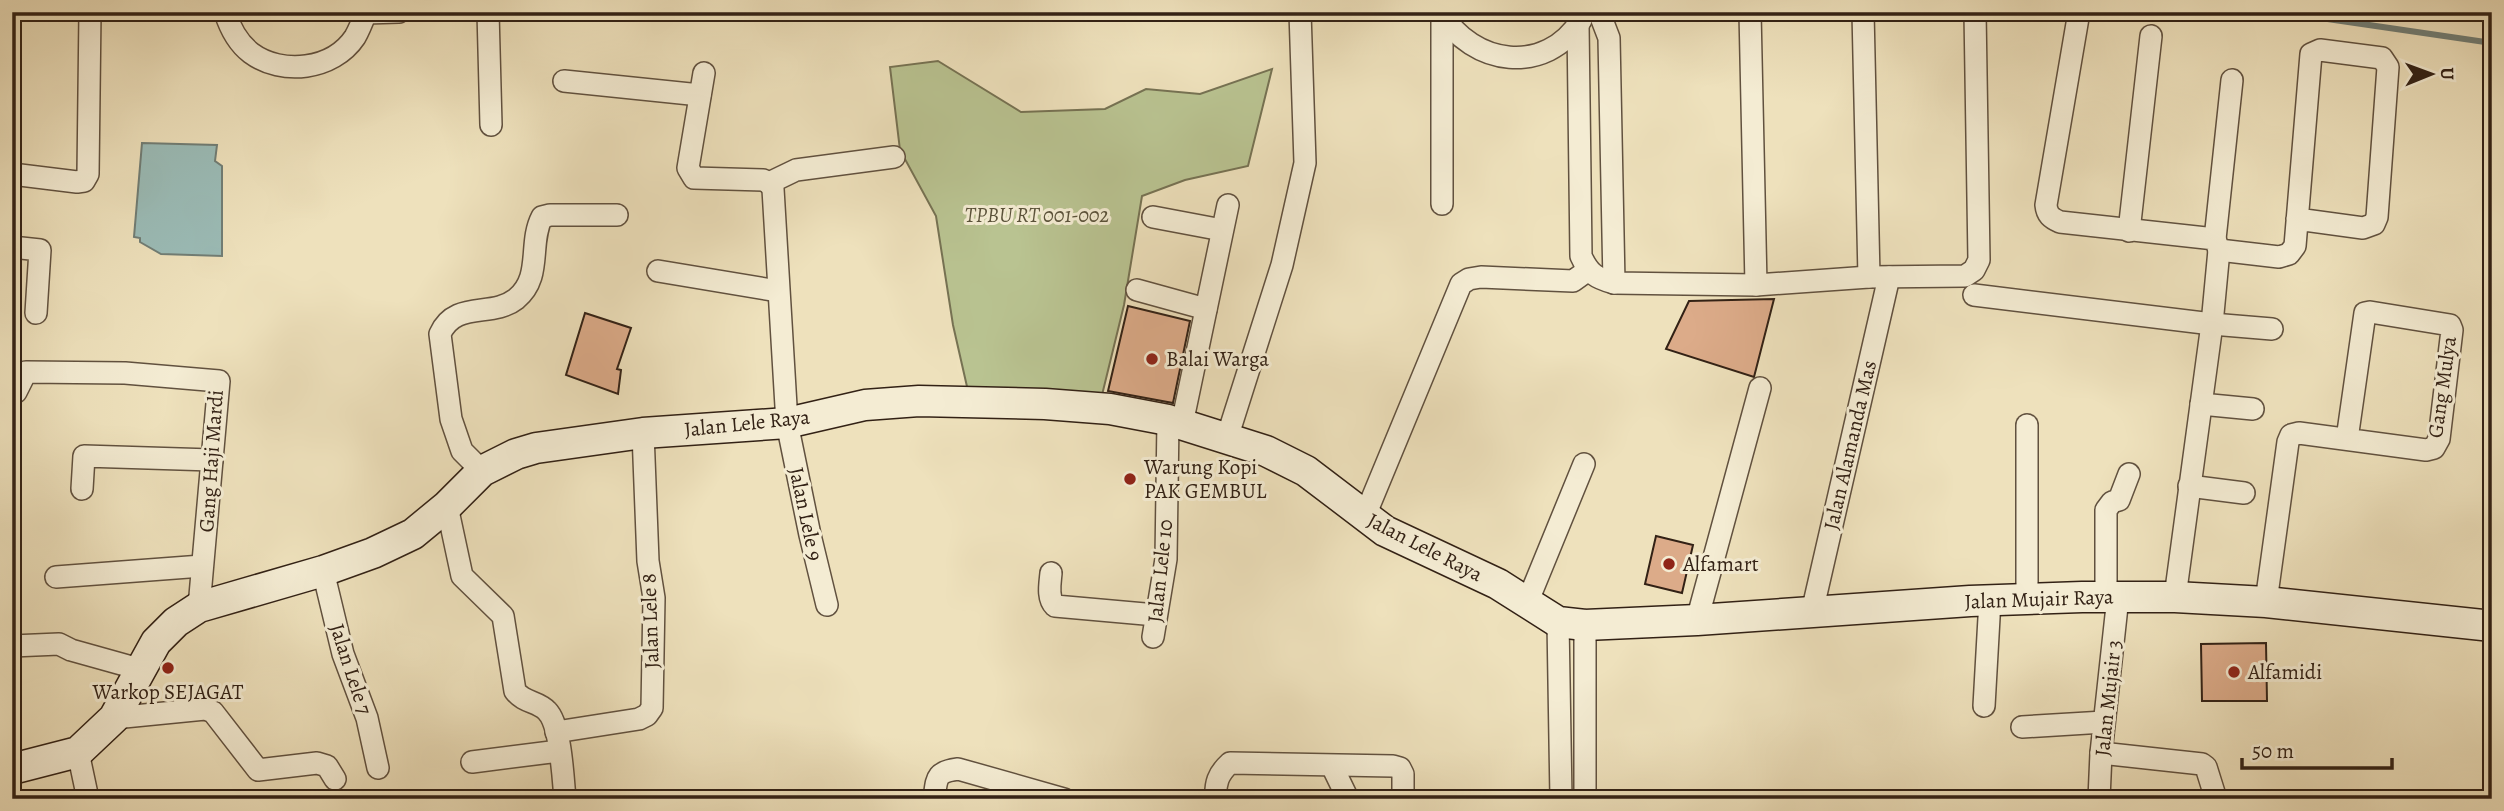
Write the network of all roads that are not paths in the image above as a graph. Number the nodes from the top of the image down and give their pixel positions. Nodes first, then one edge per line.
1 (90, 12) edge
2 (225, 12) edge
3 (399, 12) edge
4 (488, 12) edge
5 (1300, 12) edge
6 (1599, 12) edge
7 (1750, 12) edge
8 (1863, 12) edge
9 (1975, 12) edge
10 (2079, 12) edge
11 (366, 13) edge
12 (1442, 13) edge
13 (1582, 18) edge
14 (2151, 36) dead end
15 (704, 73) dead end
16 (2232, 80) dead end
17 (564, 81) dead end
18 (700, 95) junction
19 (491, 125) dead end
20 (894, 157) dead end
21 (12, 174) edge
22 (769, 183) junction
23 (1442, 204) dead end
24 (1228, 205) dead end
25 (617, 215) dead end
26 (1153, 217) dead end
27 (2297, 219) junction
28 (1222, 230) junction
29 (2129, 231) junction
30 (2217, 245) junction
31 (12, 247) edge
32 (658, 271) dead end
33 (1587, 271) junction
34 (1879, 278) junction
35 (1614, 283) junction
36 (1756, 285) junction
37 (1137, 290) dead end
38 (778, 291) junction
39 (1974, 295) dead end
40 (1206, 309) junction
41 (36, 313) dead end
42 (2212, 324) junction
43 (2272, 329) dead end
44 (1760, 388) dead end
45 (12, 391) edge
46 (2201, 404) junction
47 (2253, 409) dead end
48 (1175, 422) junction
49 (787, 423) junction
50 (2027, 425) dead end
51 (643, 433) junction
52 (1227, 438) junction
53 (2347, 439) junction
54 (212, 460) junction
55 (1584, 464) dead end
56 (482, 471) junction
57 (2129, 474) dead end
58 (2189, 486) junction
59 (82, 489) dead end
60 (2244, 493) dead end
61 (447, 506) junction
62 (1364, 518) junction
63 (202, 566) junction
64 (323, 571) junction
65 (1051, 573) dead end
66 (56, 577) dead end
67 (2112, 596) junction
68 (2175, 597) junction
69 (2026, 598) junction
70 (1990, 600) junction
71 (2266, 602) junction
72 (1527, 603) junction
73 (827, 605) dead end
74 (199, 607) junction
75 (1812, 612) junction
76 (1156, 615) junction
77 (1697, 620) junction
78 (1571, 624) junction
79 (2492, 626) edge
80 (1153, 637) dead end
81 (12, 646) edge
82 (139, 669) junction
83 (1984, 706) dead end
84 (114, 718) junction
85 (2104, 722) junction
86 (2022, 727) dead end
87 (557, 742) junction
88 (78, 752) junction
89 (2101, 753) junction
90 (472, 762) dead end
91 (1332, 766) junction
92 (378, 768) dead end
93 (12, 769) edge
94 (335, 779) dead end
95 (88, 799) edge
96 (565, 799) edge
97 (934, 799) edge
98 (1064, 799) edge
99 (1216, 799) edge
100 (1348, 799) edge
101 (1404, 799) edge
102 (1561, 799) edge
103 (1585, 799) edge
104 (2099, 799) edge
105 (2216, 799) edge

1 - 21 street
2 - 11 street
3 - 11 street
4 - 19 street
5 - 52 street
6 - 35 street
7 - 36 street
8 - 34 street, Jalan Alamanda Mas
9 - 34 street
10 - 29 street
12 - 13 street
12 - 23 street
13 - 33 street
14 - 29 street
15 - 18 street
16 - 30 street
17 - 18 street
18 - 22 street
20 - 22 street
22 - 38 street, Jalan Lele 9
24 - 28 street, Jalan Lele 10
25 - 56 street
26 - 28 street
27 - 27 street
27 - 30 street
28 - 40 street, Jalan Lele 10
29 - 30 street
30 - 42 street
31 - 41 street
32 - 38 street
33 - 35 street
33 - 62 street
34 - 36 street
34 - 75 street, Jalan Alamanda Mas
35 - 36 street
37 - 40 street
38 - 49 street, Jalan Lele 9
39 - 42 street
40 - 48 street, Jalan Lele 10
42 - 43 street
42 - 46 street
44 - 77 street
45 - 54 street, Gang Haji Mardi
46 - 47 street
46 - 58 street
48 - 49 street, Jalan Lele Raya
48 - 52 street, Jalan Lele Raya
48 - 76 street, Jalan Lele 10
49 - 51 street, Jalan Lele Raya
49 - 73 street, Jalan Lele 9
50 - 69 street
51 - 56 street, Jalan Lele Raya
51 - 87 street, Jalan Lele 8
52 - 62 street, Jalan Lele Raya
53 - 53 street, Gang Mulya
53 - 71 street, Gang Mulya
54 - 59 street
54 - 63 street, Gang Haji Mardi
55 - 72 street
56 - 61 street, Jalan Lele Raya
57 - 67 street, Jalan Mujair 3
58 - 60 street
58 - 68 street
61 - 64 street, Jalan Lele Raya
61 - 87 street
62 - 72 street, Jalan Lele Raya
63 - 66 street
63 - 74 street, Gang Haji Mardi
64 - 74 street, Jalan Lele Raya
64 - 92 street, Jalan Lele 7
65 - 76 street
67 - 68 street, Jalan Mujair Raya
67 - 69 street, Jalan Mujair Raya
67 - 85 street, Jalan Mujair 3
68 - 71 street, Jalan Mujair Raya
69 - 70 street, Jalan Mujair Raya
70 - 75 street, Jalan Mujair Raya
70 - 83 street
71 - 79 street, Jalan Mujair Raya
72 - 78 street, Jalan Lele Raya
74 - 82 street, Jalan Lele Raya
75 - 77 street, Jalan Mujair Raya
76 - 80 street, Jalan Lele 10
77 - 78 street, Jalan Mujair Raya
78 - 102 street
78 - 103 street
81 - 82 street
82 - 84 street, Jalan Lele Raya
84 - 88 street, Jalan Lele Raya
84 - 94 street
85 - 86 street
85 - 89 street, Jalan Mujair 3
87 - 90 street, Jalan Lele 8
87 - 96 street
88 - 93 street, Jalan Lele Raya
88 - 95 street
89 - 104 street, Jalan Mujair 3
89 - 105 street
91 - 99 street
91 - 100 street
91 - 101 street
97 - 98 street

